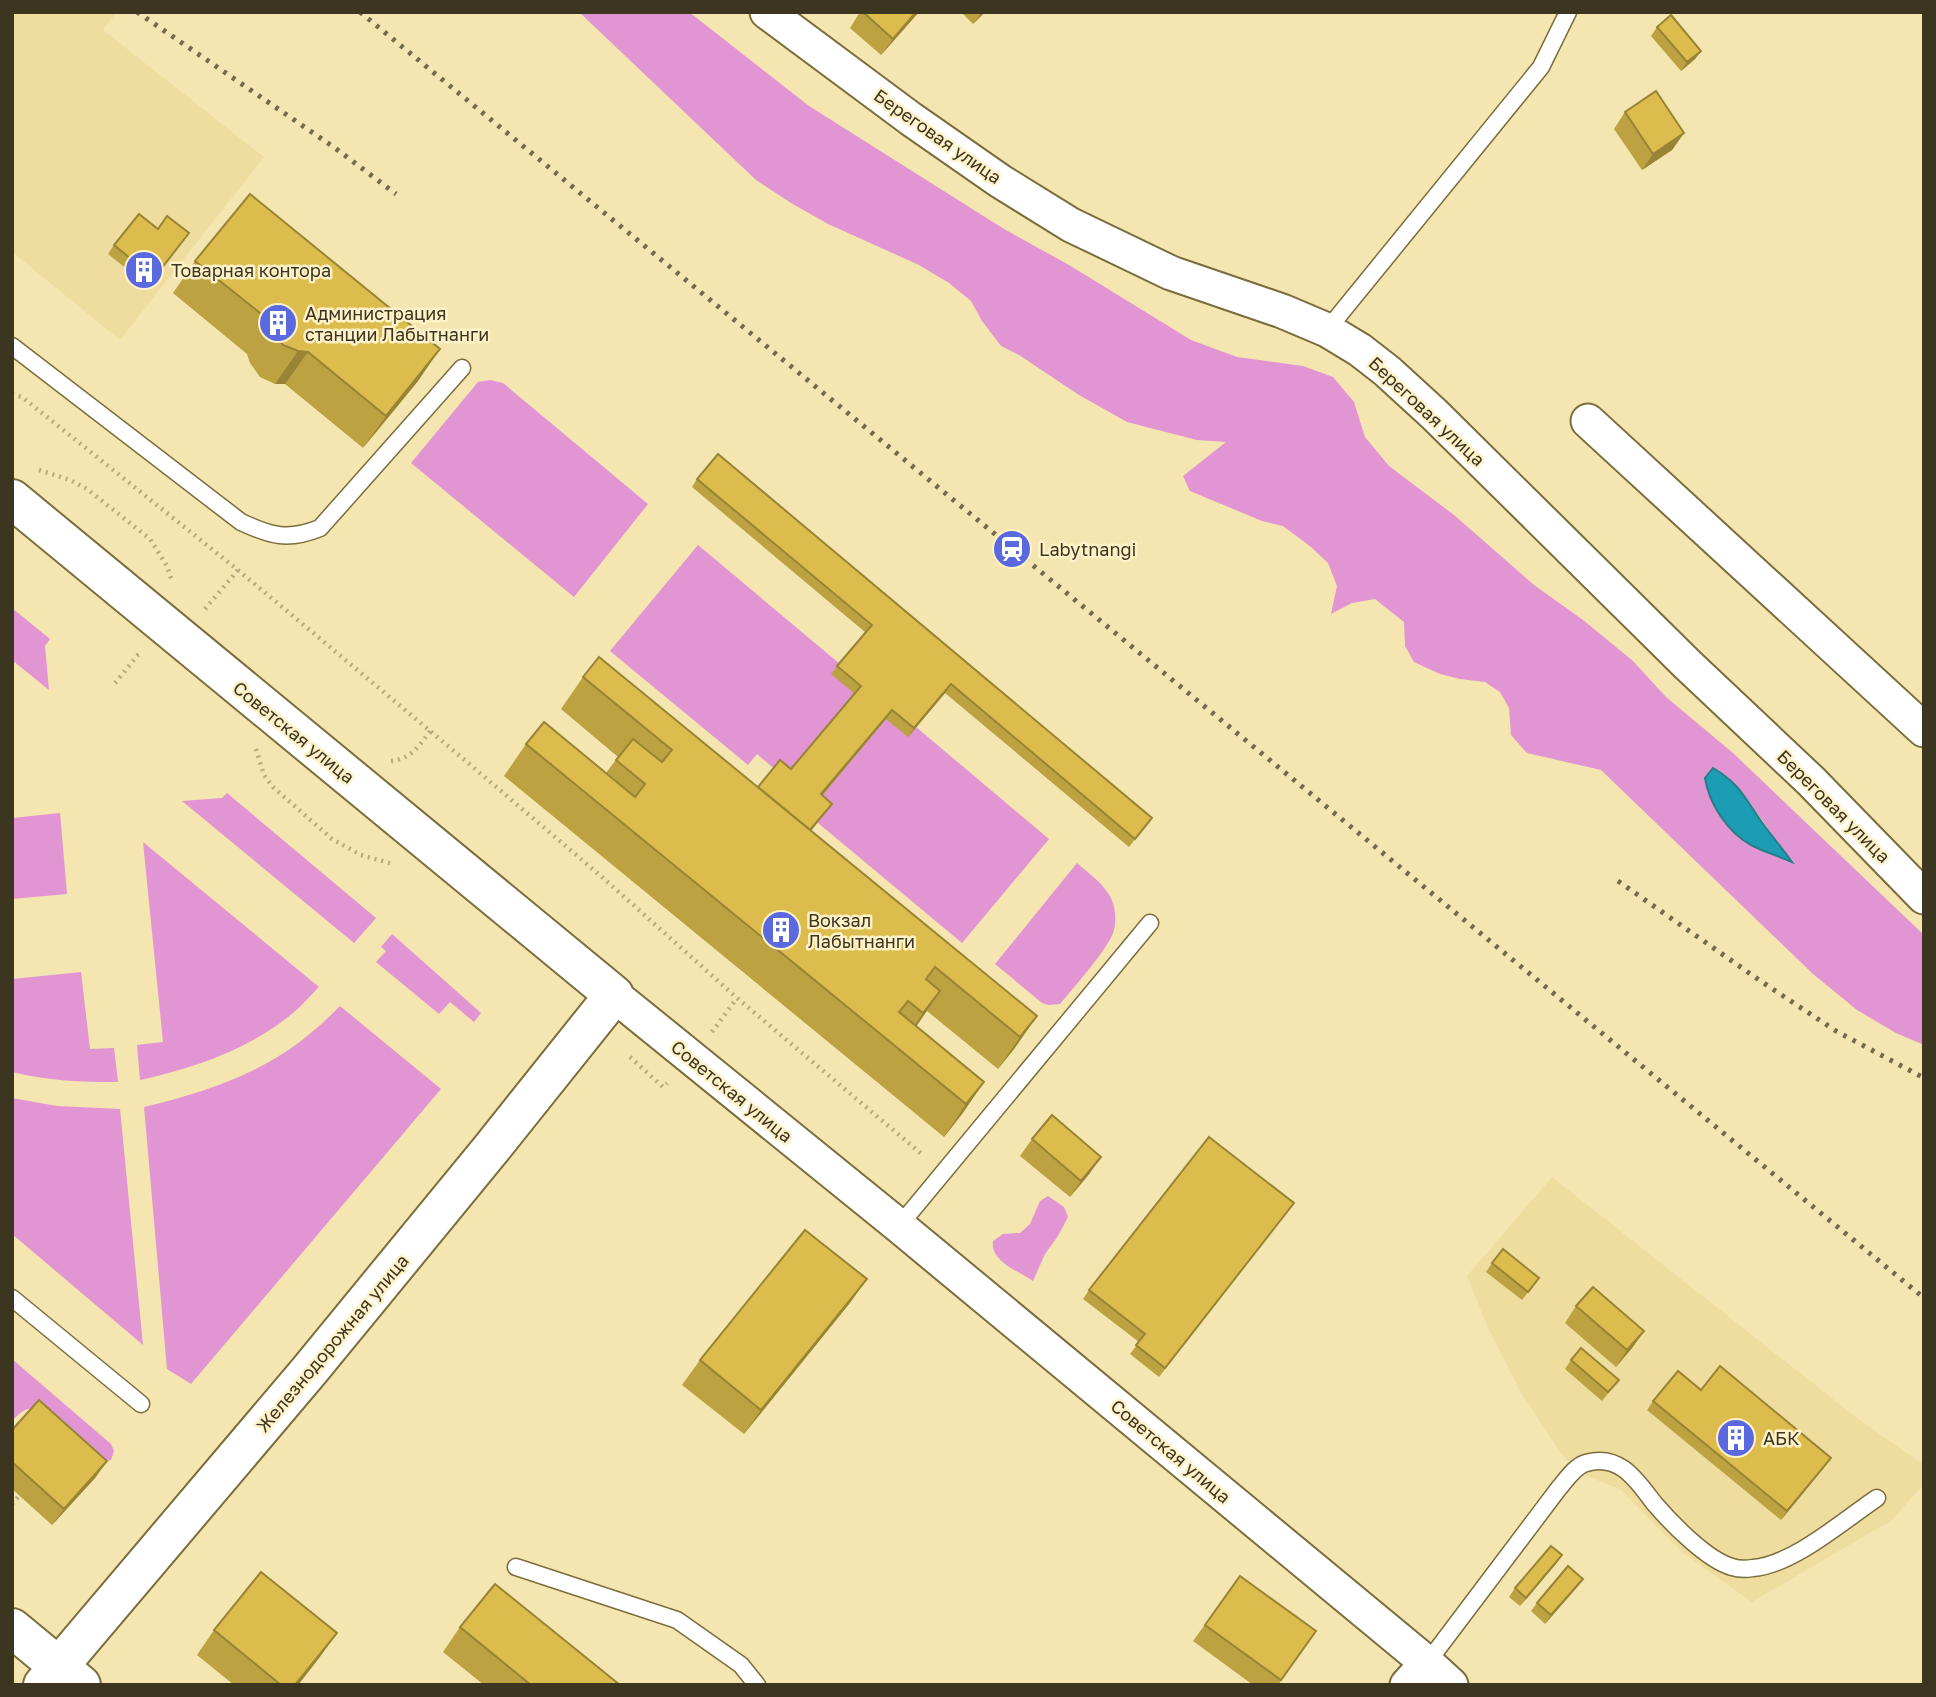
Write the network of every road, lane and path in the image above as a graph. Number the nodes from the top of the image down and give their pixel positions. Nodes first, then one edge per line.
1 (767, 12) edge
2 (1568, 12) edge
3 (1327, 330) junction
4 (12, 346) edge
5 (462, 368) dead end
6 (12, 394) edge
7 (1588, 421) dead end
8 (12, 499) edge
9 (1924, 730) edge
10 (1924, 897) edge
11 (1150, 923) dead end
12 (614, 995) junction
13 (944, 1172) junction
14 (899, 1226) junction
15 (12, 1298) edge
16 (141, 1404) dead end
17 (19, 1496) dead end
18 (1877, 1497) dead end
19 (12, 1504) edge
20 (516, 1567) dead end
21 (12, 1628) edge
22 (1417, 1674) edge
23 (61, 1679) edge
24 (757, 1685) edge
25 (1451, 1685) edge

1 - 3 street, Береговая улица
2 - 3 lane
3 - 10 street, Береговая улица
4 - 5 lane
6 - 13 path
7 - 9 street
8 - 12 main road, Советская улица
11 - 13 lane
12 - 14 street, Советская улица
12 - 23 main road, Железнодорожная улица
13 - 14 lane
14 - 22 street, Советская улица
15 - 16 lane
17 - 19 path
18 - 22 lane
20 - 24 lane
21 - 23 main road
22 - 25 street, Советская улица

